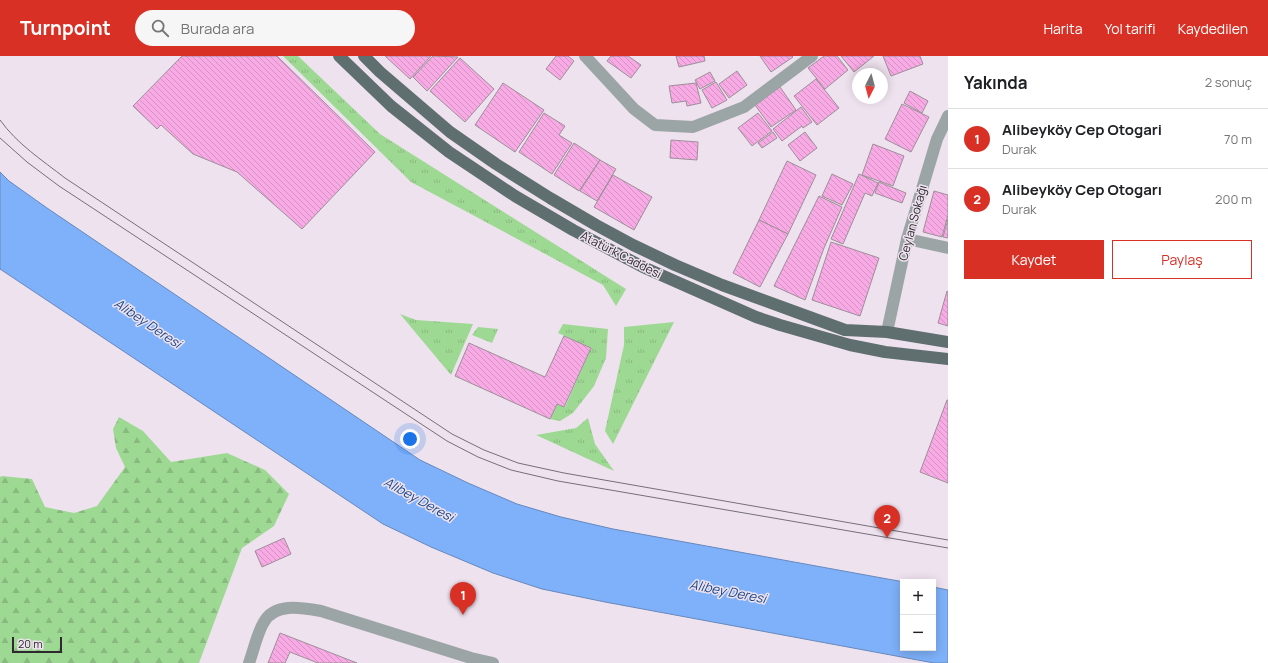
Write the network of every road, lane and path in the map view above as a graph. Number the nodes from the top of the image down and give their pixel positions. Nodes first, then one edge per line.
1 (339, 56) edge
2 (364, 56) edge
3 (585, 56) edge
4 (812, 56) edge
5 (948, 116) edge
6 (907, 239) junction
7 (948, 248) edge
8 (887, 332) junction
9 (948, 342) edge
10 (885, 352) junction
11 (948, 359) edge
12 (249, 663) edge
13 (493, 663) edge

1 - 10 main road, Atatürk Caddesi
2 - 8 main road, Atatürk Caddesi
3 - 4 street
5 - 6 street, Ceylan Sokağı
6 - 7 street
6 - 8 street, Ceylan Sokağı
8 - 9 main road, Atatürk Caddesi
8 - 10 main road
10 - 11 main road, Atatürk Caddesi
12 - 13 street

